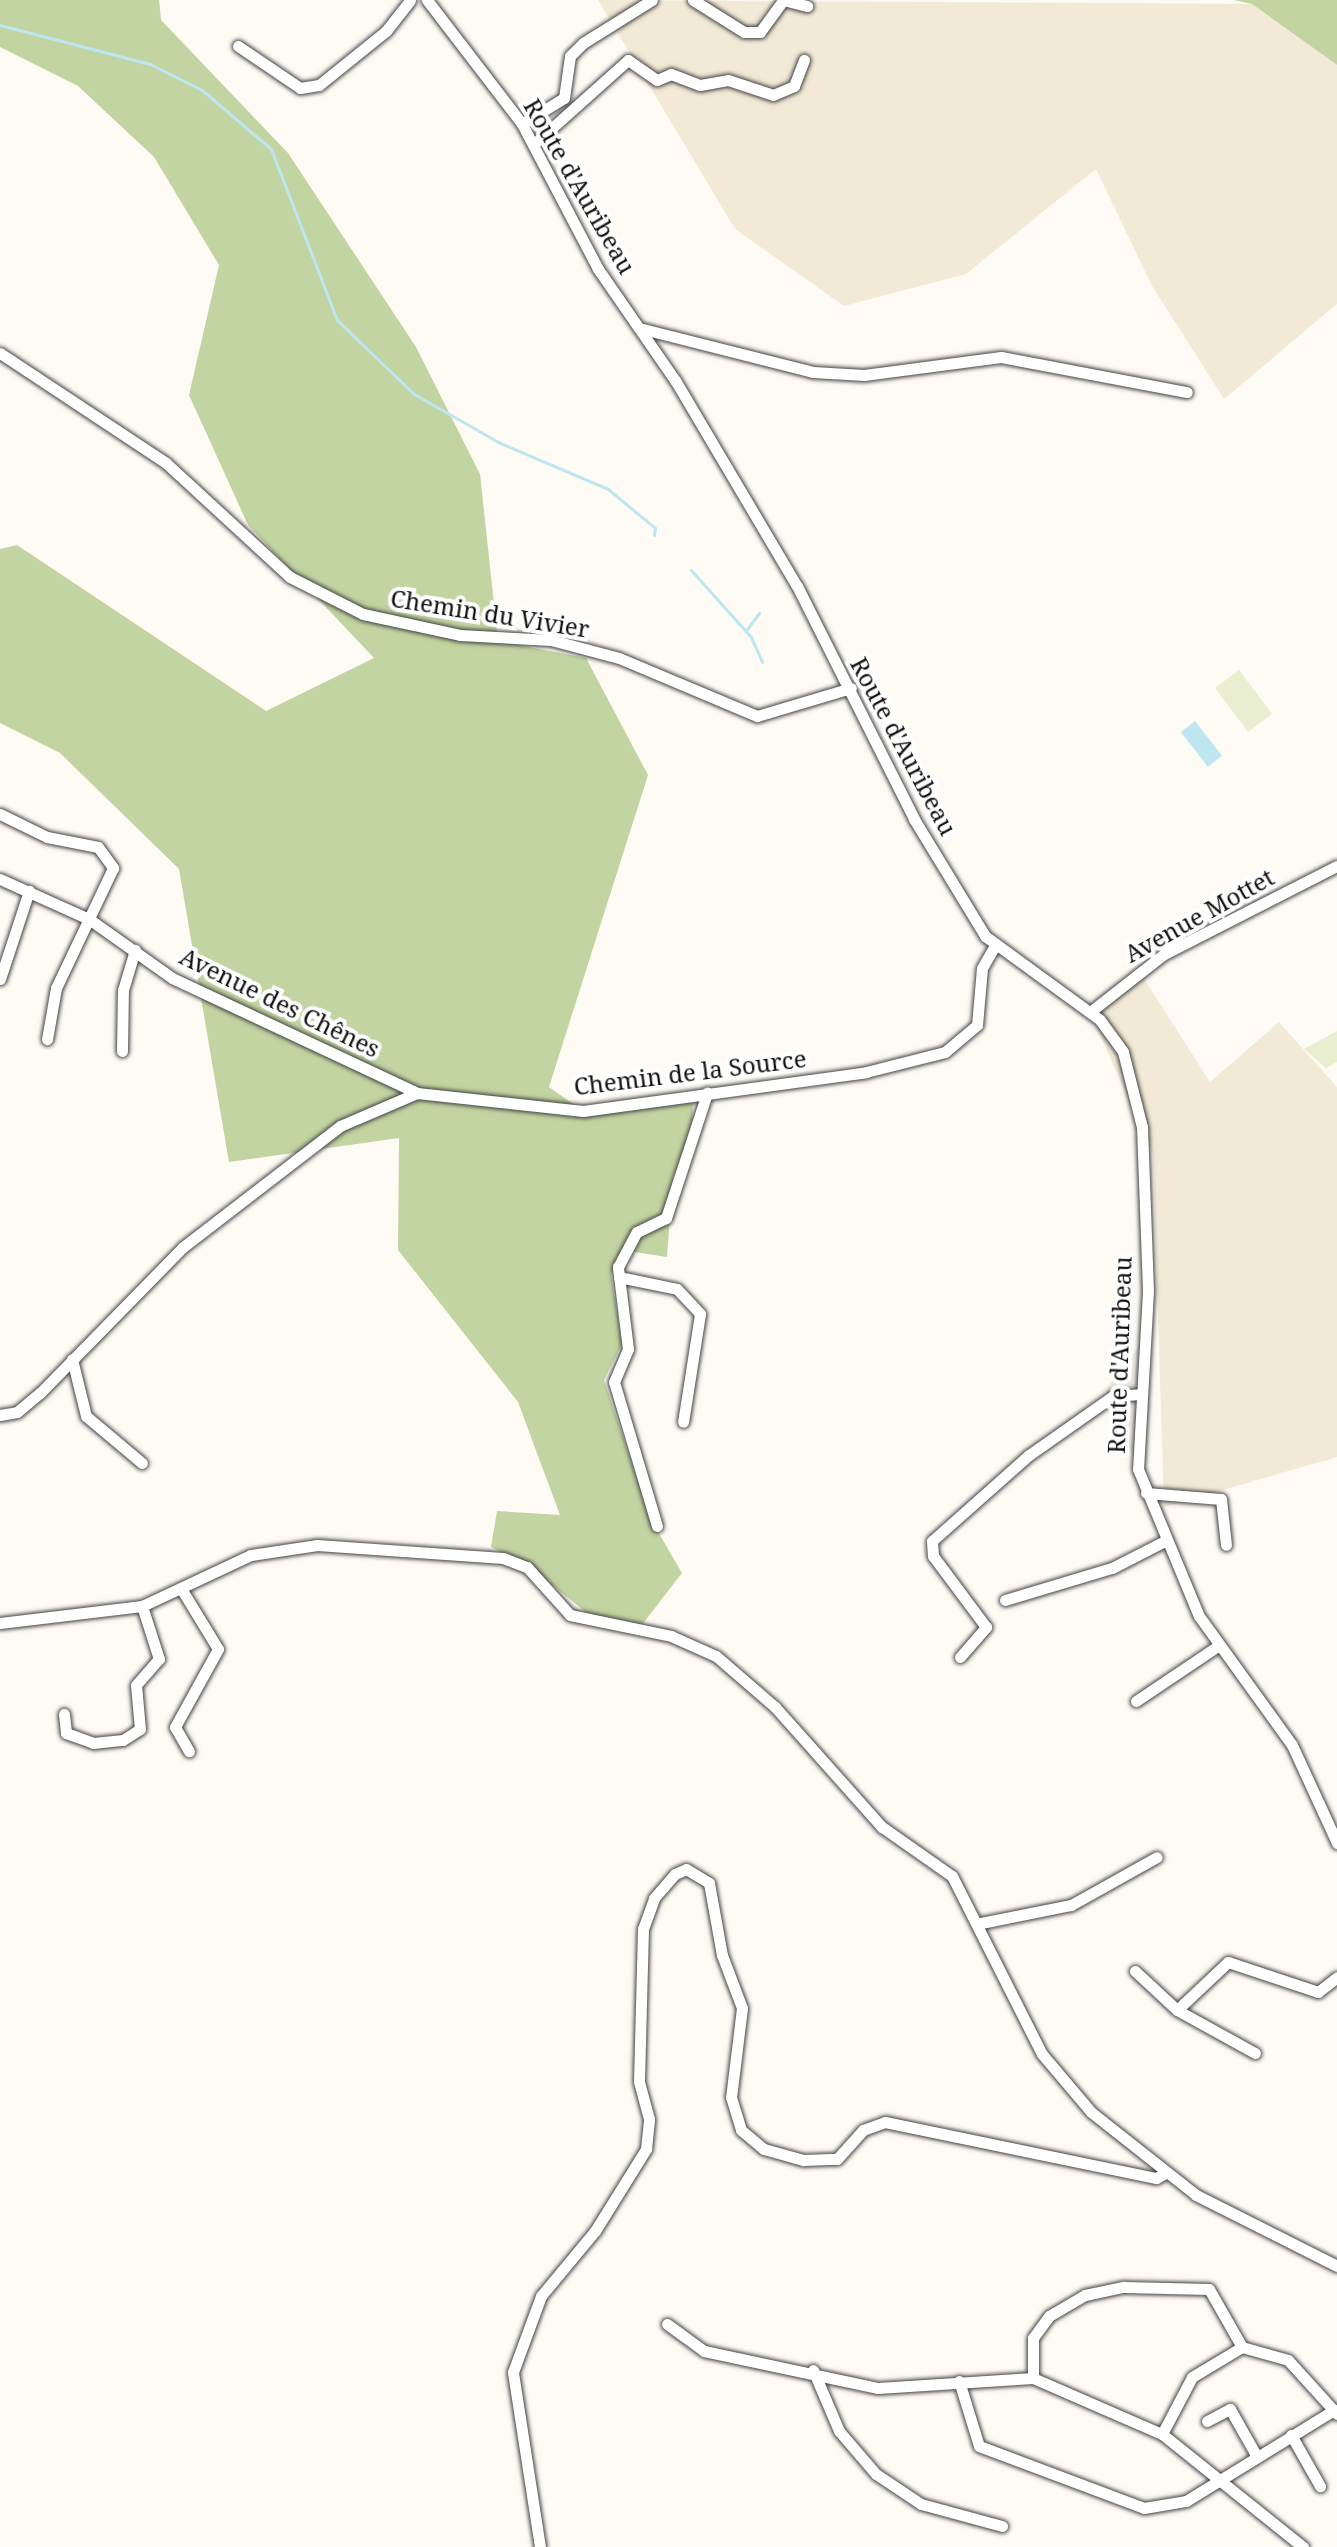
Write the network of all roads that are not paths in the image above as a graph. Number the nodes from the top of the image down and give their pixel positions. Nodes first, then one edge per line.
1 (410, 0) edge
2 (427, 0) edge
3 (652, 0) edge
4 (693, 0) edge
5 (807, 6) dead end
6 (238, 46) dead end
7 (804, 60) dead end
8 (522, 124) junction
9 (534, 144) junction
10 (643, 329) junction
11 (0, 353) edge
12 (1187, 392) dead end
13 (851, 688) junction
14 (0, 814) edge
15 (1337, 866) edge
16 (0, 879) edge
17 (29, 891) junction
18 (89, 919) junction
19 (994, 947) junction
20 (135, 950) junction
21 (0, 979) edge
22 (1090, 1012) junction
23 (47, 1039) dead end
24 (122, 1051) dead end
25 (417, 1093) junction
26 (707, 1093) junction
27 (619, 1277) junction
28 (72, 1359) junction
29 (1140, 1394) junction
30 (0, 1415) edge
31 (683, 1422) dead end
32 (142, 1463) dead end
33 (1146, 1493) junction
34 (657, 1526) dead end
35 (1165, 1541) junction
36 (1226, 1545) dead end
37 (182, 1590) junction
38 (1005, 1600) dead end
39 (142, 1606) junction
40 (0, 1623) edge
41 (1218, 1646) junction
42 (960, 1657) dead end
43 (1136, 1701) dead end
44 (64, 1714) dead end
45 (189, 1751) dead end
46 (1337, 1843) edge
47 (1157, 1857) dead end
48 (981, 1923) junction
49 (1135, 1971) dead end
50 (1337, 1977) edge
51 (1177, 2010) junction
52 (1255, 2053) dead end
53 (1164, 2174) junction
54 (1337, 2266) edge
55 (667, 2324) dead end
56 (1242, 2347) junction
57 (813, 2370) junction
58 (1033, 2378) junction
59 (959, 2381) junction
60 (1336, 2412) edge
61 (1207, 2421) dead end
62 (1162, 2434) junction
63 (1291, 2435) junction
64 (1256, 2455) junction
65 (1218, 2477) junction
66 (1320, 2486) dead end
67 (1002, 2526) dead end
68 (540, 2547) edge
69 (1303, 2547) edge

1 - 6 street
2 - 8 street, Route d'Auribeau
3 - 8 street
4 - 5 street
7 - 9 street
8 - 9 street, Route d'Auribeau
9 - 10 street, Route d'Auribeau
10 - 12 street
10 - 13 street, Route d'Auribeau
11 - 13 street, Chemin du Vivier
13 - 19 street, Route d'Auribeau
14 - 18 street
15 - 22 street, Avenue Mottet
16 - 17 street, Avenue des Chênes
17 - 18 street, Avenue des Chênes
17 - 21 street
18 - 20 street, Avenue des Chênes
18 - 23 street
19 - 22 street, Route d'Auribeau
19 - 26 street, Chemin de la Source
20 - 24 street
20 - 25 street, Avenue des Chênes
22 - 29 street, Route d'Auribeau
25 - 26 street, Chemin de la Source
25 - 28 street
26 - 27 street
27 - 31 street
27 - 34 street
28 - 30 street
28 - 32 street
29 - 33 street, Route d'Auribeau
29 - 42 street
33 - 35 street, Route d'Auribeau
33 - 36 street
35 - 38 street
35 - 41 street, Route d'Auribeau
37 - 39 street
37 - 45 street
37 - 48 street
39 - 40 street
39 - 44 street
41 - 43 street
41 - 46 street, Route d'Auribeau
47 - 48 street
48 - 53 street
49 - 51 street
50 - 51 street
51 - 52 street
53 - 54 street
53 - 68 street
55 - 57 street
56 - 58 street
56 - 60 street
56 - 62 street
57 - 59 street
57 - 67 street
58 - 59 street
58 - 62 street
59 - 65 street
60 - 63 street
61 - 64 street
62 - 65 street
63 - 64 street
63 - 66 street
64 - 65 street
65 - 69 street

